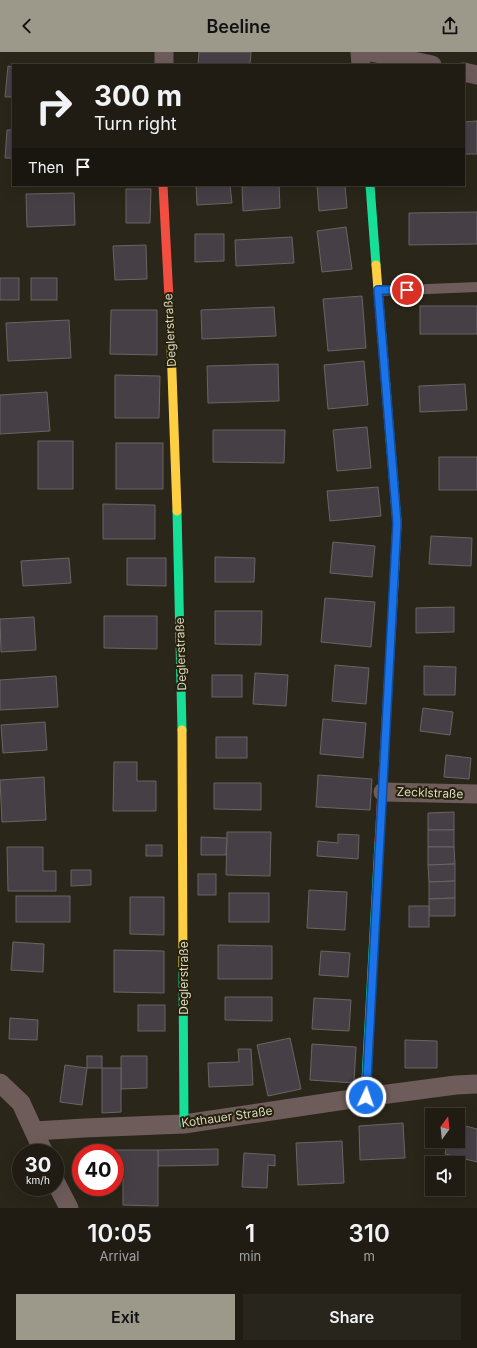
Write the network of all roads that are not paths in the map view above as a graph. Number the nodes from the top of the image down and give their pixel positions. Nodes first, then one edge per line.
1 (164, 52) edge
2 (360, 52) edge
3 (371, 52) edge
4 (164, 64) edge
5 (361, 64) edge
6 (427, 64) edge
7 (465, 72) edge
8 (477, 75) edge
9 (163, 186) edge
10 (370, 186) edge
11 (477, 287) edge
12 (378, 290) junction
13 (383, 792) junction
14 (477, 794) edge
15 (0, 1084) edge
16 (477, 1084) edge
17 (366, 1097) junction
18 (184, 1124) junction
19 (35, 1131) junction
20 (40, 1144) edge
21 (63, 1196) edge
22 (69, 1208) edge

1 - 4 street
2 - 5 street
3 - 6 street
7 - 8 street
9 - 18 street, Deglerstraße
10 - 12 street
11 - 12 lane
12 - 13 street
13 - 14 street, Zecklstraße
13 - 17 street
15 - 19 street
16 - 17 street, Kothauer Straße
17 - 18 street, Kothauer Straße
18 - 19 street, Kothauer Straße
19 - 20 street
21 - 22 street

